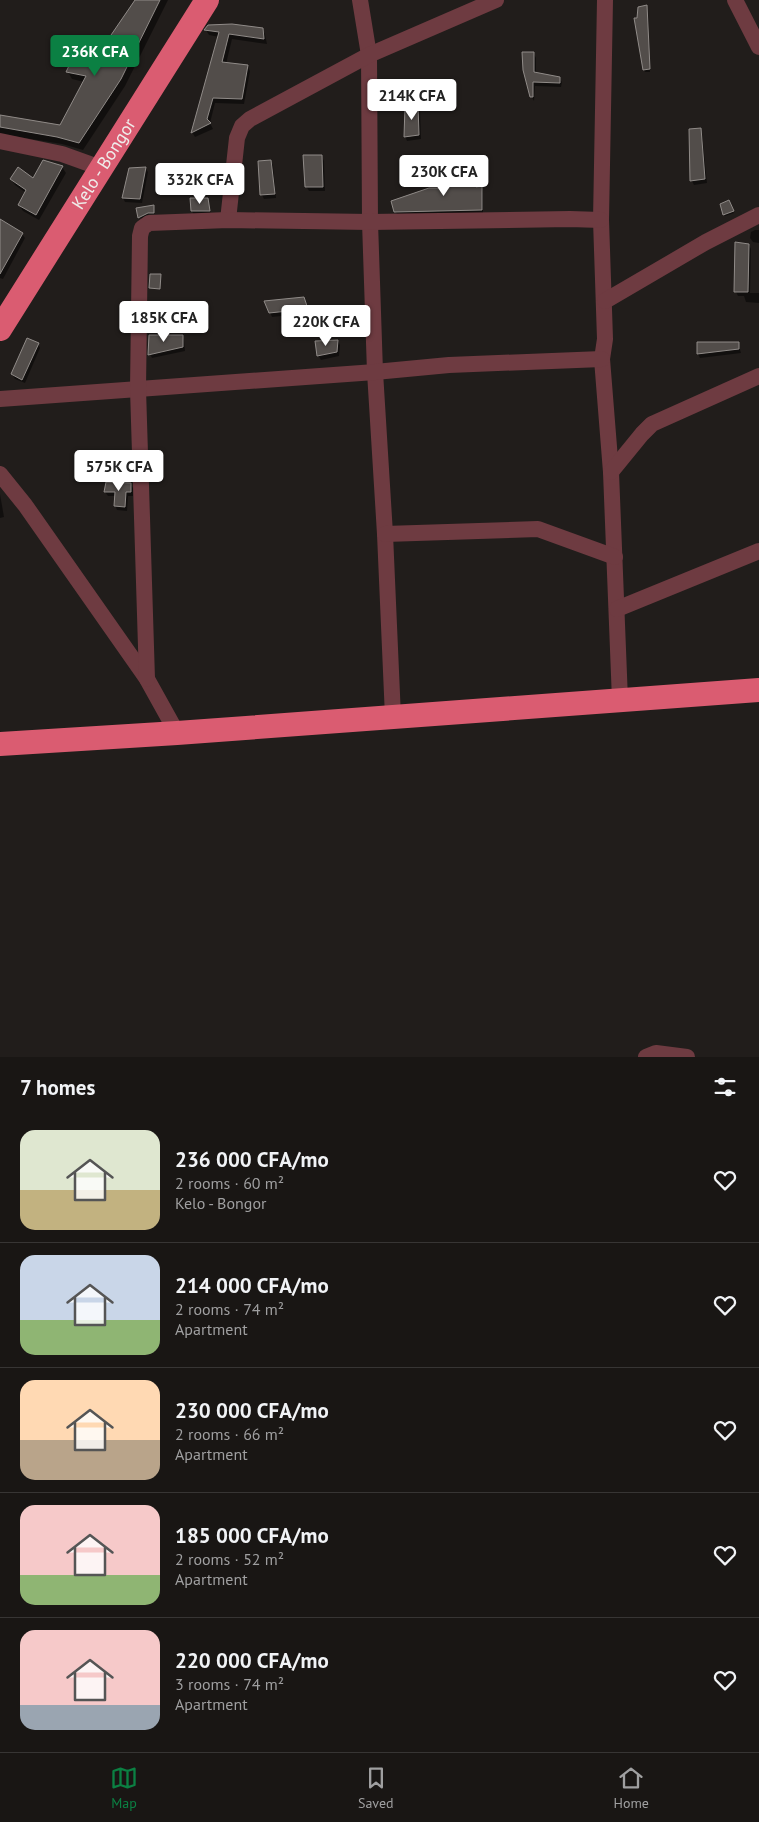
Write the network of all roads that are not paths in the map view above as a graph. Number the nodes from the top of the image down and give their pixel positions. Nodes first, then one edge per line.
1 (208, 0) edge
2 (360, 0) edge
3 (496, 0) edge
4 (605, 0) edge
5 (735, 0) edge
6 (759, 47) edge
7 (369, 55) junction
8 (0, 141) edge
9 (101, 168) junction
10 (759, 215) edge
11 (228, 220) junction
12 (601, 220) junction
13 (370, 222) junction
14 (604, 301) junction
15 (0, 329) edge
16 (602, 359) junction
17 (375, 372) junction
18 (759, 376) edge
19 (138, 389) junction
20 (0, 399) edge
21 (611, 472) junction
22 (0, 474) edge
23 (385, 534) junction
24 (759, 551) edge
25 (615, 556) junction
26 (617, 609) junction
27 (147, 679) junction
28 (759, 690) edge
29 (620, 700) junction
30 (393, 717) junction
31 (177, 733) junction
32 (0, 744) edge
33 (646, 1057) edge
34 (687, 1057) edge

1 - 9 highway, Kelo - Bongor
2 - 7 street
3 - 7 street
4 - 12 street
5 - 6 street
7 - 11 street
7 - 13 street
8 - 9 street
9 - 15 highway, Kelo - Bongor
10 - 14 street
11 - 13 street
11 - 19 street
12 - 13 street
12 - 14 street
13 - 17 street
14 - 16 street
16 - 17 street
16 - 21 street
17 - 19 street
17 - 23 street
18 - 21 street
19 - 20 street
19 - 27 street
21 - 25 street
22 - 27 street
23 - 25 street
23 - 30 street
24 - 26 street
25 - 26 street
26 - 29 street
27 - 31 street
28 - 29 highway
29 - 30 highway
30 - 31 highway
31 - 32 highway
33 - 34 street

